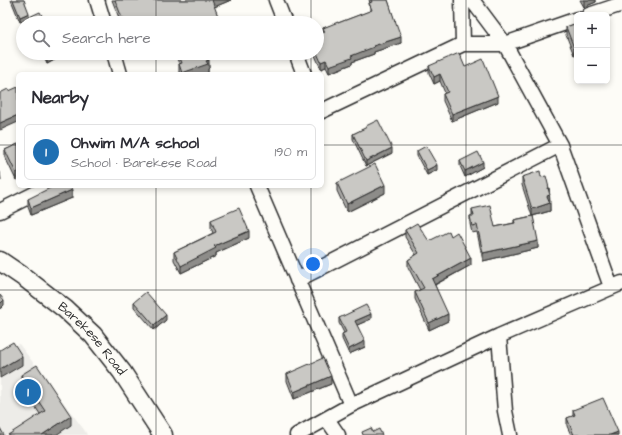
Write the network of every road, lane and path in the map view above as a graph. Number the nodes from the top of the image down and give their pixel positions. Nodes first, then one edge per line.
1 (96, 0) edge
2 (276, 0) edge
3 (462, 0) edge
4 (472, 0) edge
5 (622, 4) edge
6 (598, 12) edge
7 (102, 16) edge
8 (282, 16) edge
9 (574, 20) edge
10 (463, 44) junction
11 (505, 44) junction
12 (116, 60) edge
13 (299, 60) edge
14 (119, 72) edge
15 (303, 72) edge
16 (324, 109) edge
17 (560, 145) junction
18 (46, 188) edge
19 (258, 188) edge
20 (0, 211) edge
21 (0, 261) edge
22 (297, 280) junction
23 (616, 285) edge
24 (498, 336) junction
25 (352, 405) junction
26 (327, 419) junction
27 (163, 435) edge
28 (298, 435) edge
29 (338, 435) edge
30 (510, 435) edge

1 - 7 street
2 - 8 street
3 - 10 street
4 - 11 street
5 - 6 street
9 - 11 street
10 - 11 street
10 - 16 street
11 - 17 street
12 - 14 street
13 - 15 street
17 - 22 street
17 - 23 street
18 - 20 street
19 - 22 street
21 - 27 main road, Barekese Road
22 - 25 street
23 - 24 street
24 - 25 street
24 - 30 street
25 - 26 street
26 - 28 street
26 - 29 street

